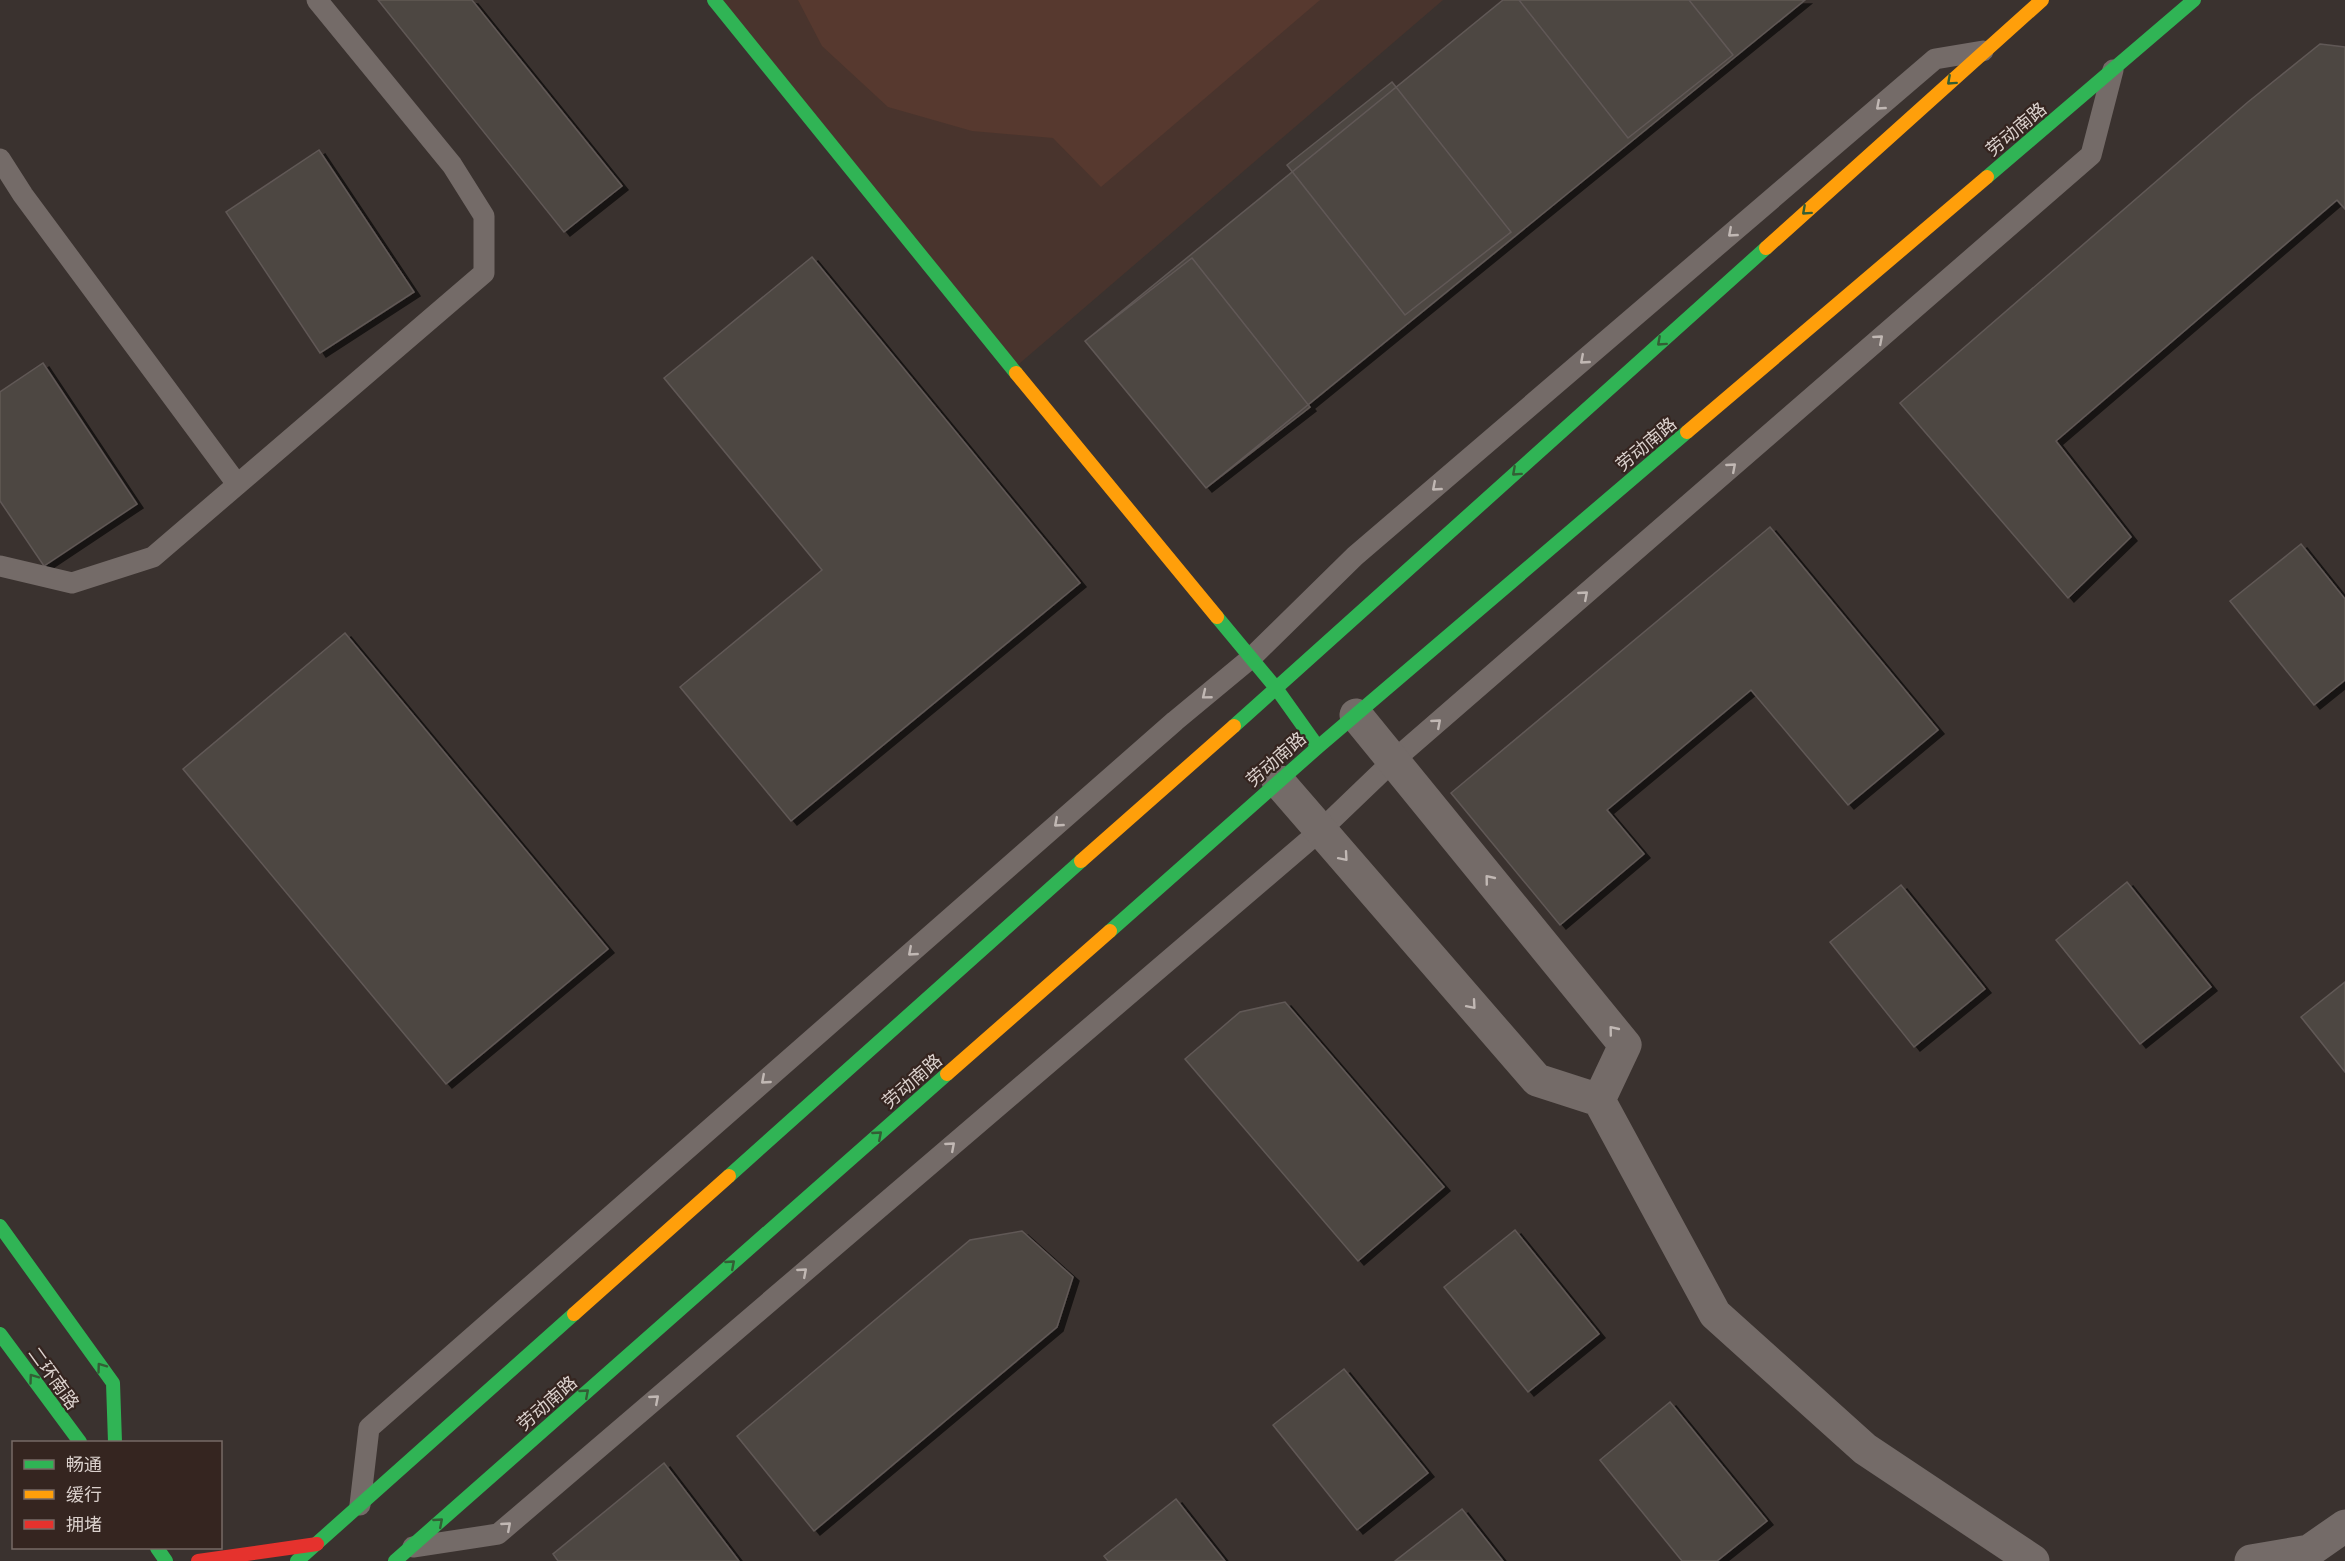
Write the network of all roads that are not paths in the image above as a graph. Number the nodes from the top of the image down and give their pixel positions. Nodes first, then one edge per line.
1 (317, 0) edge
2 (714, 0) edge
3 (2042, 0) edge
4 (2194, 0) edge
5 (1984, 51) junction
6 (2114, 69) junction
7 (0, 159) edge
8 (237, 484) junction
9 (0, 566) edge
10 (1251, 658) junction
11 (1276, 688) junction
12 (1356, 715) junction
13 (1318, 747) junction
14 (1393, 761) junction
15 (1278, 781) junction
16 (1321, 830) junction
17 (1599, 1100) junction
18 (0, 1226) edge
19 (0, 1334) edge
20 (79, 1441) edge
21 (115, 1441) edge
22 (360, 1505) junction
23 (2345, 1526) edge
24 (317, 1544) junction
25 (403, 1554) edge
26 (198, 1561) edge
27 (297, 1561) edge
28 (2033, 1561) edge
29 (2251, 1561) edge

1 - 8 lane
2 - 10 main road
3 - 5 main road
4 - 6 main road, 劳动南路
5 -> 10 lane
5 -> 11 main road
6 - 12 main road, 劳动南路
14 -> 6 lane
7 - 8 lane
8 - 9 lane
10 - 11 main road
10 -> 22 lane
11 - 13 main road
11 - 22 main road
12 - 13 main road, 劳动南路
12 - 14 street
13 - 15 main road, 劳动南路
14 - 16 lane
17 -> 14 street
15 - 16 street
25 -> 15 main road, 劳动南路
16 -> 17 street
25 -> 16 lane
17 - 28 street
21 -> 18 main road
20 -> 19 main road, 二环南路
22 - 24 main road
23 - 29 street
24 - 26 main road
24 - 27 main road

